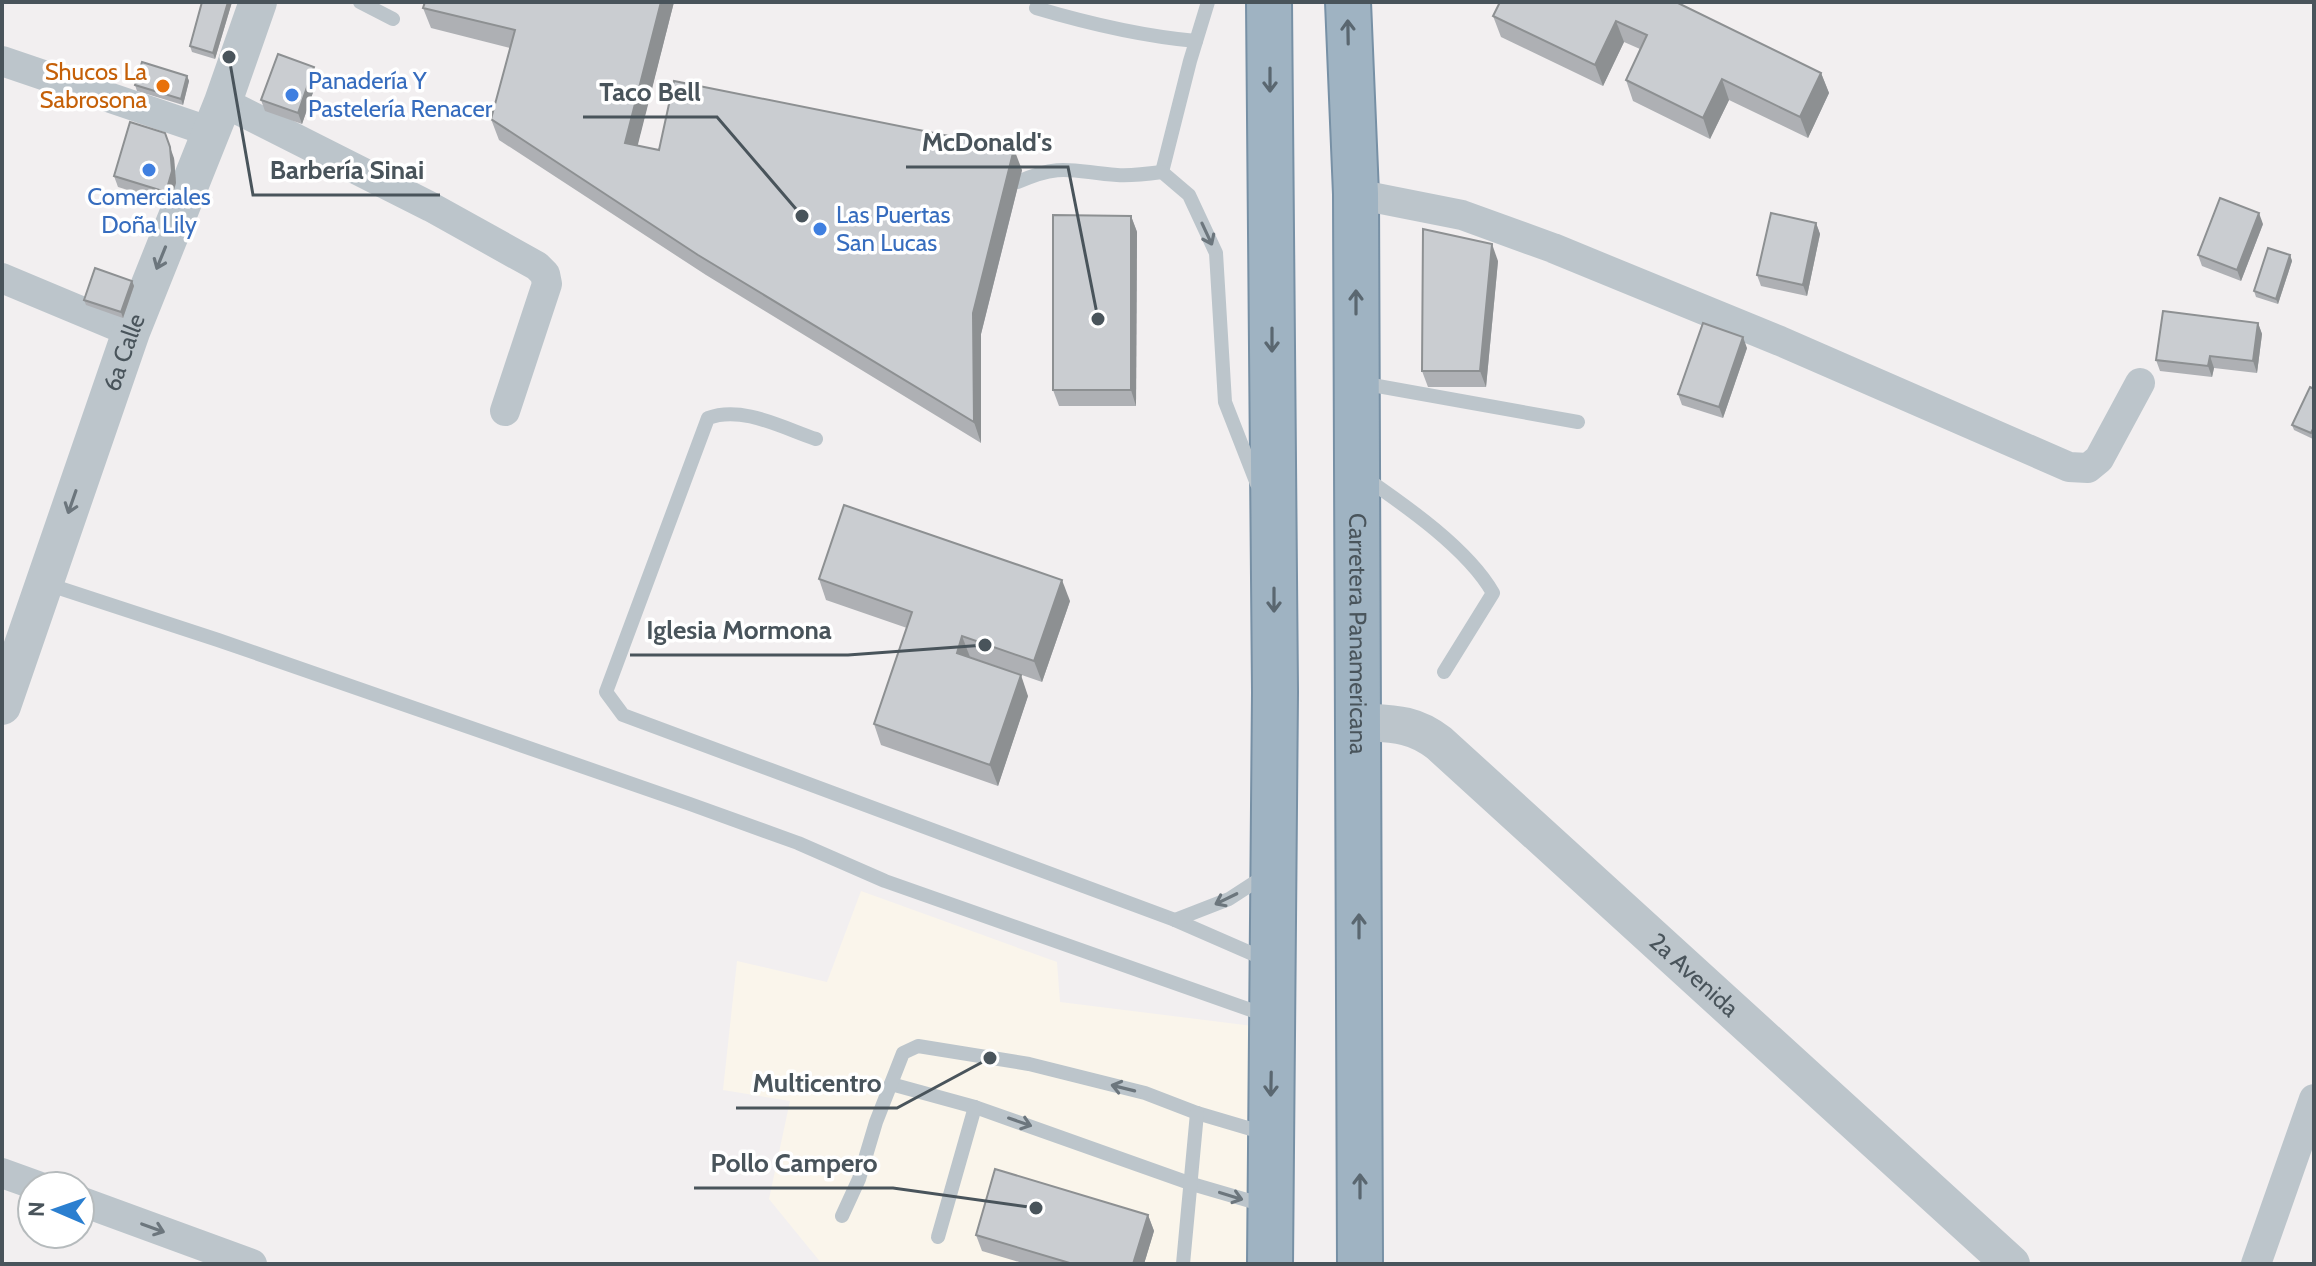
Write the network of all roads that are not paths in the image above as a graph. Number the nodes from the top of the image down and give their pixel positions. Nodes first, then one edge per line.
1 (258, 2) edge
2 (360, 2) edge
3 (1208, 2) edge
4 (1269, 2) edge
5 (1348, 2) edge
6 (1036, 8) dead end
7 (393, 19) dead end
8 (1196, 41) junction
9 (2, 61) edge
10 (217, 117) junction
11 (1162, 172) junction
12 (1018, 182) dead end
13 (1356, 194) junction
14 (2, 278) edge
15 (131, 332) junction
16 (1357, 382) junction
17 (2140, 383) dead end
18 (505, 411) dead end
19 (1578, 422) dead end
20 (816, 439) dead end
21 (1357, 472) junction
22 (1274, 526) junction
23 (44, 583) junction
24 (1444, 672) dead end
25 (2, 706) edge
26 (1358, 722) junction
27 (1273, 870) junction
28 (1175, 920) junction
29 (1273, 962) junction
30 (1272, 1018) junction
31 (891, 1084) junction
32 (2314, 1099) edge
33 (975, 1107) junction
34 (1197, 1113) junction
35 (1270, 1134) junction
36 (1192, 1184) junction
37 (96, 1207) edge
38 (1271, 1207) junction
39 (842, 1216) dead end
40 (938, 1237) dead end
41 (252, 1264) edge
42 (1183, 1264) edge
43 (1270, 1264) edge
44 (1360, 1264) edge
45 (2011, 1264) edge
46 (2256, 1264) edge

1 - 10 street, 6a Calle
2 - 7 lane
3 - 8 lane
4 -> 22 highway
13 -> 5 highway, Carretera Panamericana
6 - 8 lane
8 - 11 lane
9 - 10 street
10 -> 15 street, 6a Calle
10 - 18 street
11 - 12 lane
11 -> 22 lane
16 -> 13 highway, Carretera Panamericana
13 - 17 street
14 - 15 street
15 -> 23 street, 6a Calle
16 - 19 lane
16 - 21 highway, Carretera Panamericana
20 - 28 lane
21 - 24 lane
21 - 26 highway, Carretera Panamericana
22 -> 27 highway
23 - 25 street, 6a Calle
23 - 30 lane
44 -> 26 highway, Carretera Panamericana
26 - 45 street, 2a Avenida
27 -> 28 lane
27 - 29 highway
28 - 29 lane
29 - 30 highway
30 -> 35 highway
31 - 33 lane
34 -> 31 lane
31 - 39 lane
32 - 46 street
33 -> 36 lane
33 - 40 lane
34 - 35 lane
34 - 36 lane
35 - 38 highway
36 -> 38 lane
36 - 42 lane
37 -> 41 street
38 - 43 highway

